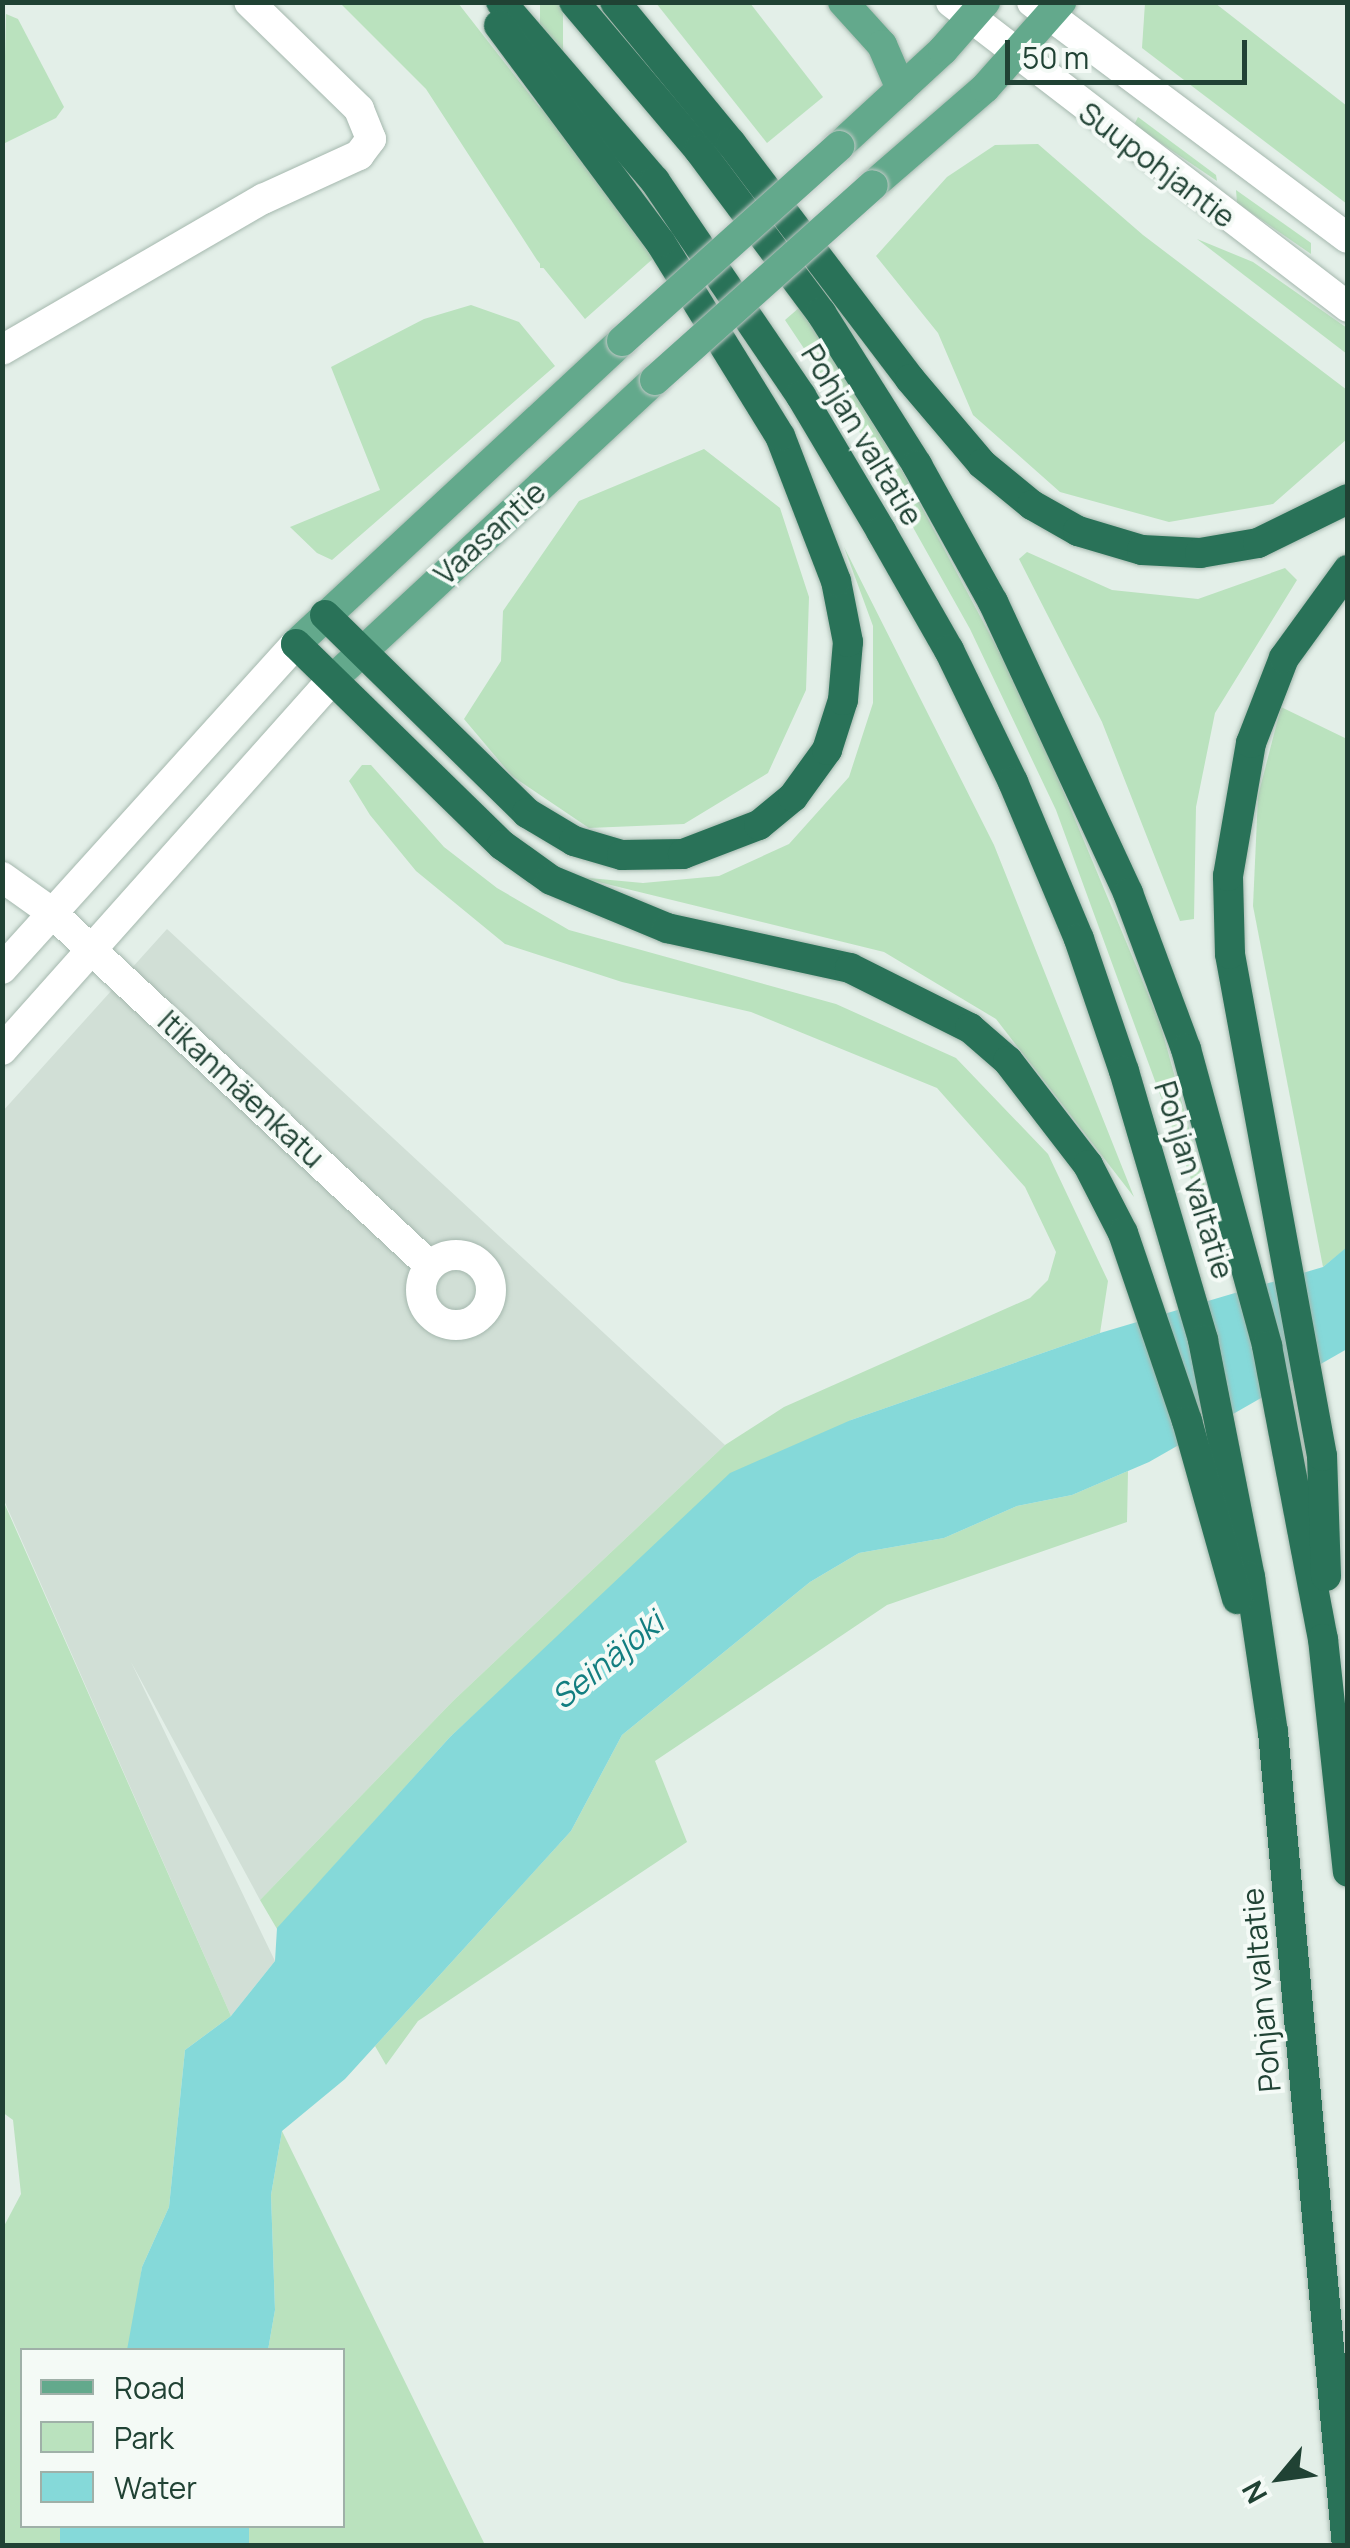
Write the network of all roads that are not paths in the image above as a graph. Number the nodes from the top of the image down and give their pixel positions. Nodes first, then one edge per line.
1 (249, 2) edge
2 (482, 2) edge
3 (501, 2) edge
4 (574, 2) edge
5 (614, 2) edge
6 (842, 2) edge
7 (1047, 7) edge
8 (969, 8) edge
9 (1015, 54) junction
10 (901, 89) junction
11 (1348, 238) edge
12 (1348, 307) edge
13 (2, 350) edge
14 (1348, 498) edge
15 (1348, 570) edge
16 (326, 615) junction
17 (296, 644) junction
18 (362, 652) junction
19 (334, 678) junction
20 (2, 877) edge
21 (51, 912) junction
22 (90, 949) junction
23 (2, 969) edge
24 (2, 1050) edge
25 (430, 1266) dead end
26 (1220, 1484) junction
27 (1323, 1639) junction
28 (1348, 1872) edge
29 (1346, 2546) edge

1 - 13 main road
2 - 18 highway
3 - 26 highway, Pohjan valtatie
4 - 27 highway, Pohjan valtatie
5 - 14 highway
6 - 10 main road
7 - 9 main road, Vaasantie
7 - 11 main road, Suupohjantie
8 - 9 main road, Suupohjantie
8 - 10 main road, Vaasantie
9 - 12 main road, Suupohjantie
9 - 18 main road, Vaasantie, bridge
10 - 16 main road, Vaasantie, bridge
15 - 27 highway
16 - 17 main road, Vaasantie
16 - 18 highway
17 - 19 highway
17 - 21 main road, Vaasantie
18 - 19 main road, Vaasantie
19 - 22 main road, Vaasantie
19 - 26 highway
20 - 21 main road, Itikanmäenkatu
21 - 22 main road, Itikanmäenkatu
21 - 23 main road, Vaasantie
22 - 24 main road, Vaasantie
22 - 25 main road, Itikanmäenkatu
26 - 29 highway, Pohjan valtatie
27 - 28 highway, Pohjan valtatie

